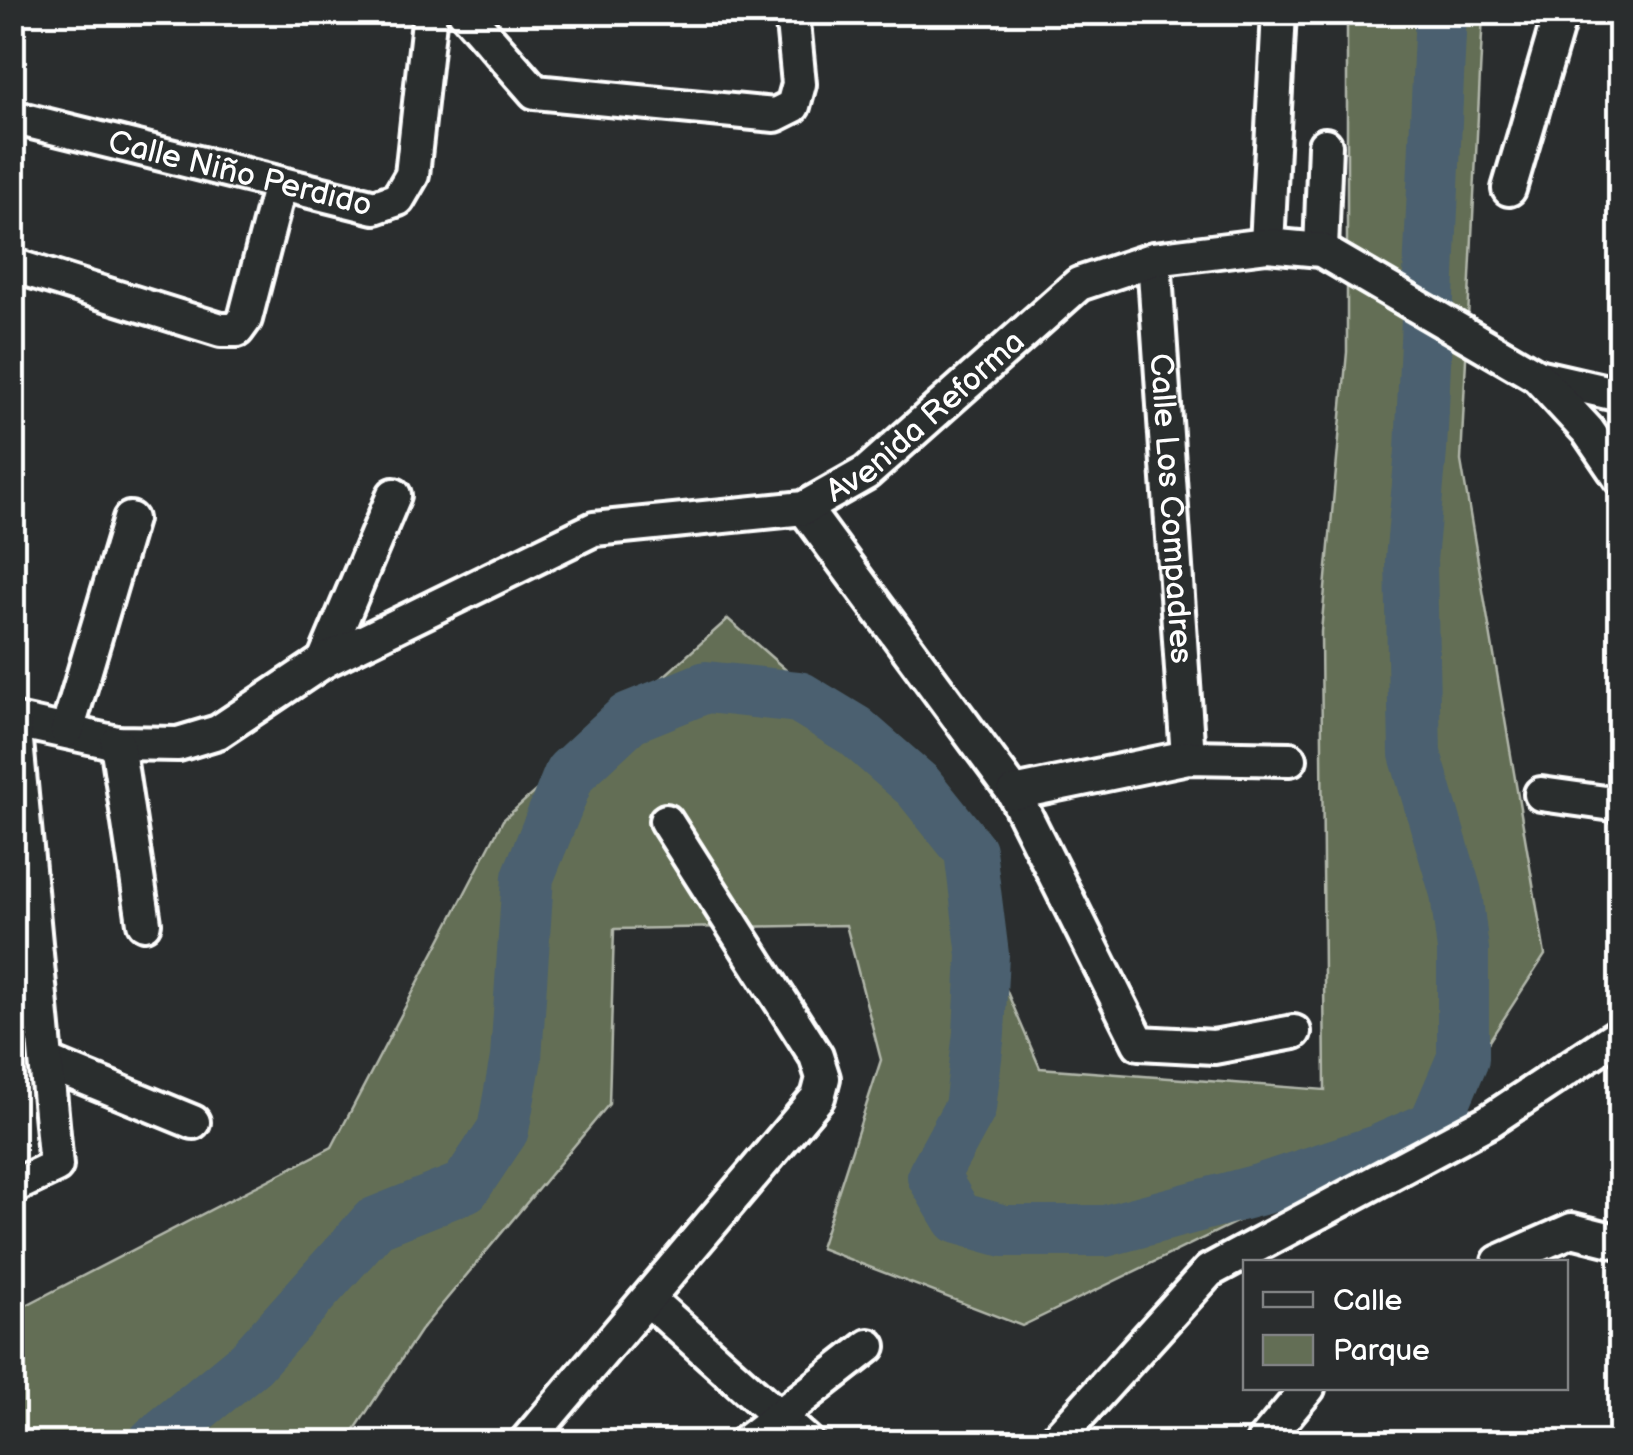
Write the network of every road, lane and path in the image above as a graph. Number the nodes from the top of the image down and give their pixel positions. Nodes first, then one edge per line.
1 (430, 12) edge
2 (465, 12) edge
3 (792, 12) edge
4 (1278, 12) edge
5 (1561, 12) edge
6 (12, 117) edge
7 (1325, 145) dead end
8 (280, 184) junction
9 (1509, 189) dead end
10 (1267, 245) junction
11 (1321, 250) junction
12 (1154, 259) junction
13 (12, 266) edge
14 (1537, 376) junction
15 (1620, 395) edge
16 (1620, 478) edge
17 (394, 496) dead end
18 (804, 508) junction
19 (130, 519) dead end
20 (324, 661) junction
21 (14, 720) edge
22 (67, 731) junction
23 (118, 744) junction
24 (1188, 757) junction
25 (1290, 759) dead end
26 (1014, 794) junction
27 (1541, 794) dead end
28 (1620, 805) edge
29 (666, 820) dead end
30 (144, 923) dead end
31 (1294, 1032) dead end
32 (1620, 1034) edge
33 (49, 1063) junction
34 (193, 1122) dead end
35 (12, 1187) edge
36 (1620, 1242) edge
37 (1504, 1260) edge
38 (649, 1300) junction
39 (869, 1346) dead end
40 (1306, 1390) edge
41 (778, 1416) junction
42 (526, 1442) edge
43 (746, 1442) edge
44 (807, 1442) edge
45 (1054, 1442) edge
46 (1263, 1442) edge

1 - 8 street, Calle Niño Perdido
2 - 3 street
4 - 10 street
5 - 9 street
6 - 8 street, Calle Niño Perdido
7 - 11 street
8 - 13 street
10 - 11 street, Avenida Reforma
10 - 12 street, Avenida Reforma
11 - 14 street, Avenida Reforma
12 - 18 street, Avenida Reforma
12 - 24 street, Calle Los Compadres
14 - 15 street
14 - 16 street
17 - 20 street
18 - 20 street, Avenida Reforma
18 - 26 street
19 - 22 street
20 - 23 street, Avenida Reforma
21 - 22 street, Avenida Reforma
21 - 33 street
22 - 23 street, Avenida Reforma
23 - 30 street
24 - 25 street
24 - 26 street
26 - 31 street
27 - 28 street
29 - 38 street
32 - 45 street
33 - 34 street
33 - 35 street
36 - 37 street
38 - 41 street
38 - 42 street
39 - 41 street
40 - 46 street
41 - 43 street
41 - 44 street

